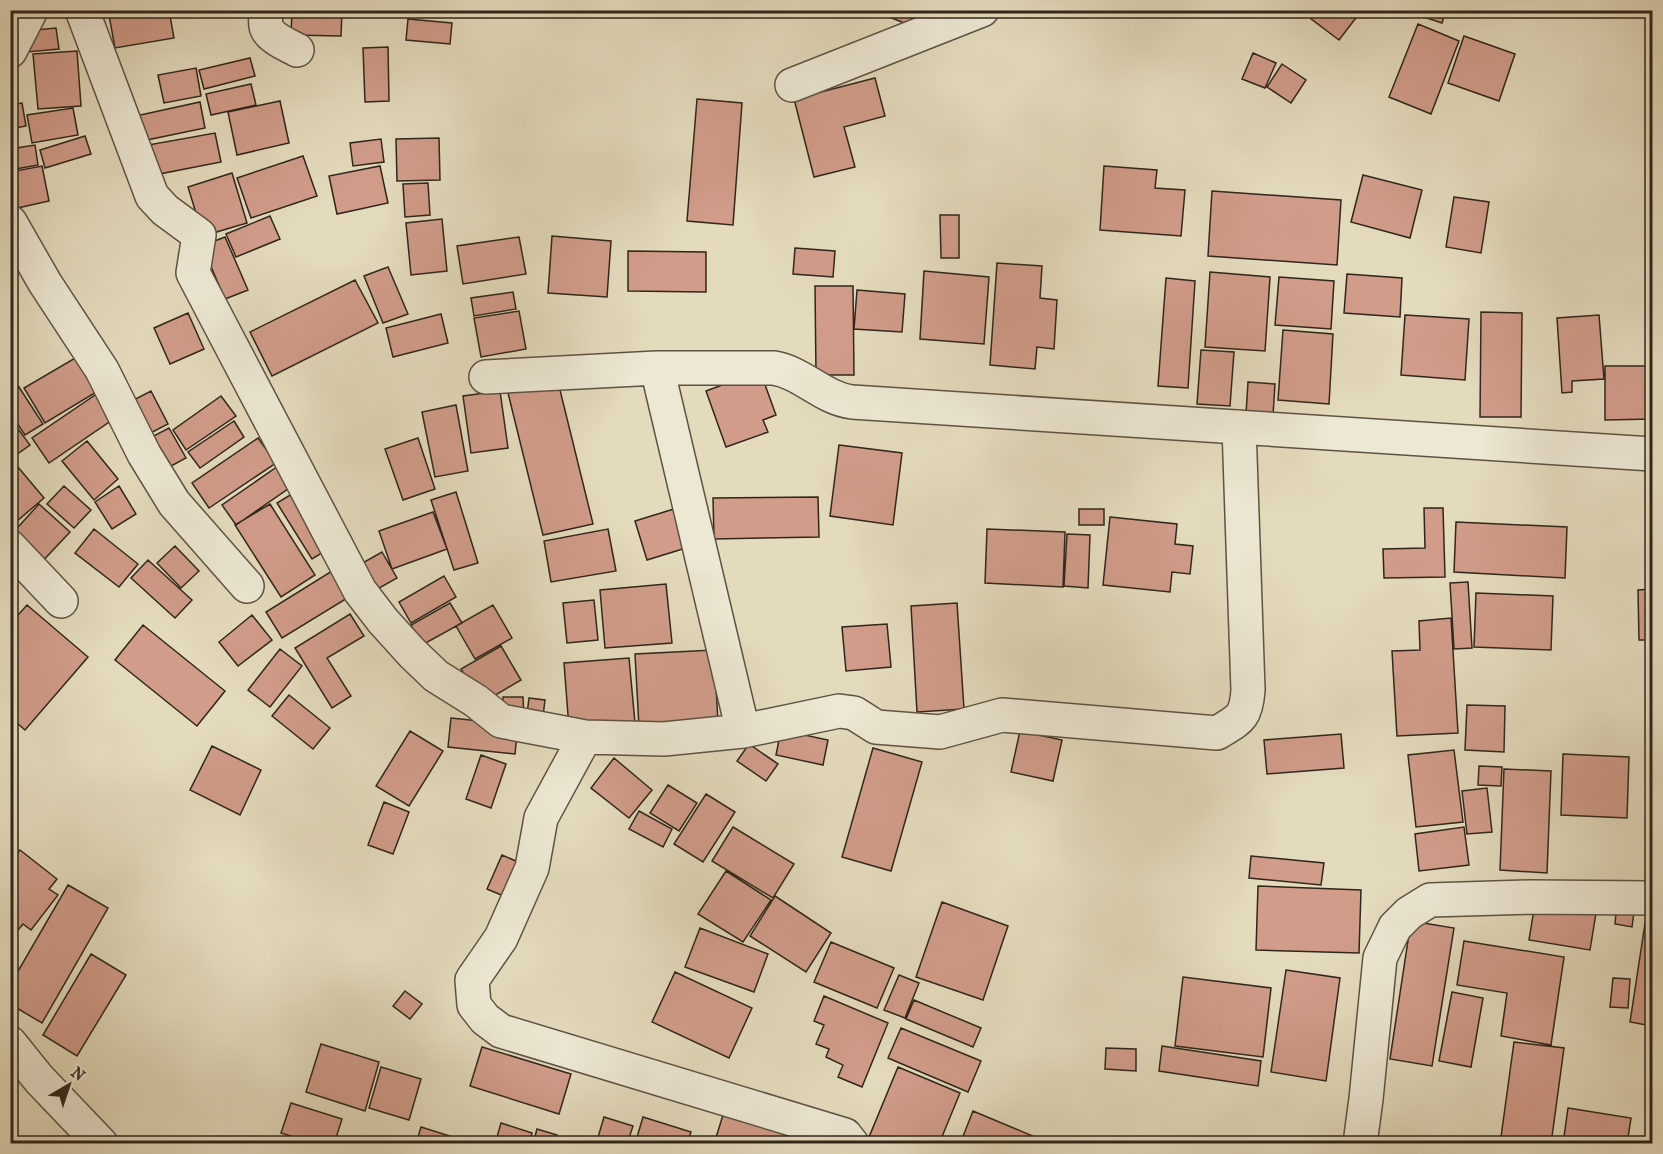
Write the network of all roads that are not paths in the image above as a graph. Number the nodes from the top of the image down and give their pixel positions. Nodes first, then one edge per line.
1 (31, 10) edge
2 (82, 10) edge
3 (266, 10) edge
4 (982, 10) edge
5 (297, 50) dead end
6 (10, 51) edge
7 (792, 85) dead end
8 (10, 222) edge
9 (657, 368) junction
10 (486, 376) dead end
11 (1239, 427) junction
12 (1653, 454) edge
13 (10, 547) edge
14 (247, 586) dead end
15 (61, 601) dead end
16 (743, 731) junction
17 (585, 737) junction
18 (1653, 898) edge
19 (10, 1043) edge
20 (101, 1143) edge
21 (852, 1143) edge
22 (1360, 1143) edge

1 - 6 street
2 - 17 street
3 - 5 street
4 - 7 street
8 - 14 street
9 - 10 street
9 - 11 street
9 - 16 street
11 - 12 street
11 - 16 street
13 - 15 street
16 - 17 street
17 - 21 street
18 - 22 street
19 - 20 street

